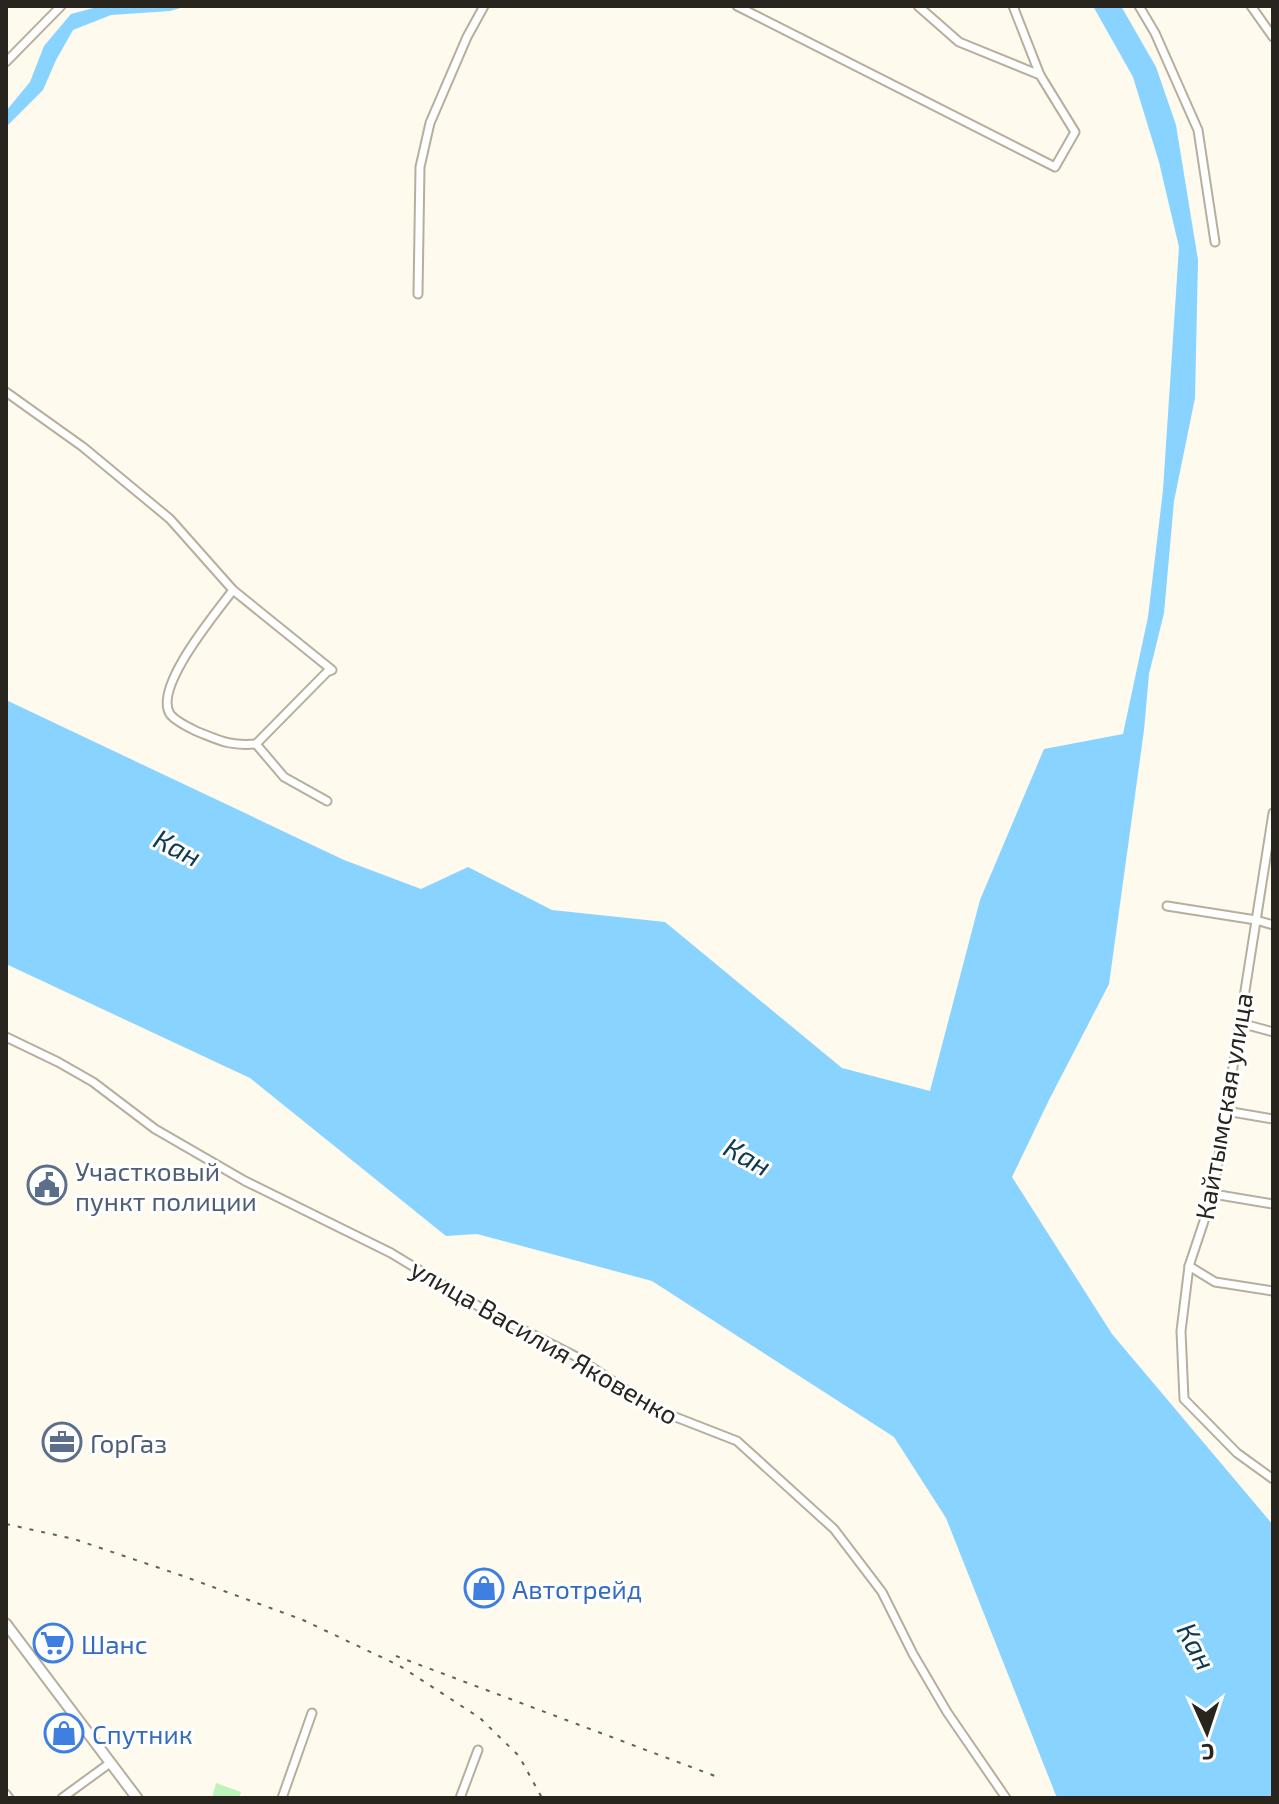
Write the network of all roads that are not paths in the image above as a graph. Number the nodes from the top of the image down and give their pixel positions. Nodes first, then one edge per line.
1 (61, 6) edge
2 (484, 6) edge
3 (737, 6) edge
4 (918, 6) edge
5 (1013, 6) edge
6 (1139, 6) edge
7 (1251, 6) edge
8 (1273, 37) edge
9 (6, 62) edge
10 (1040, 75) junction
11 (1215, 242) dead end
12 (418, 294) dead end
13 (6, 392) edge
14 (233, 590) junction
15 (256, 744) junction
16 (327, 801) dead end
17 (1273, 813) edge
18 (1167, 906) dead end
19 (1256, 920) junction
20 (1273, 925) edge
21 (1240, 1023) junction
22 (1273, 1032) edge
23 (6, 1037) edge
24 (1226, 1111) junction
25 (1273, 1119) edge
26 (1213, 1194) junction
27 (1273, 1204) edge
28 (1189, 1266) junction
29 (1273, 1291) edge
30 (1273, 1479) edge
31 (6, 1624) edge
32 (312, 1713) dead end
33 (478, 1750) dead end
34 (110, 1763) junction
35 (62, 1798) edge
36 (137, 1798) edge
37 (282, 1798) edge
38 (460, 1798) edge
39 (1006, 1798) edge

1 - 9 street
2 - 12 street
3 - 10 street
4 - 10 street
5 - 10 street
6 - 11 street
7 - 8 street
13 - 14 street
14 - 15 street
14 - 15 street
15 - 16 street
17 - 19 street, Кайтымская улица
18 - 19 street
19 - 20 street
19 - 21 street, Кайтымская улица
21 - 22 street
21 - 24 street, Кайтымская улица
23 - 39 street, улица Василия Яковенко
24 - 25 street
24 - 26 street, Кайтымская улица
26 - 27 street
26 - 28 street, Кайтымская улица
28 - 29 street
28 - 30 street, Кайтымская улица
31 - 34 main road
32 - 37 street
33 - 38 street
34 - 35 street
34 - 36 main road

